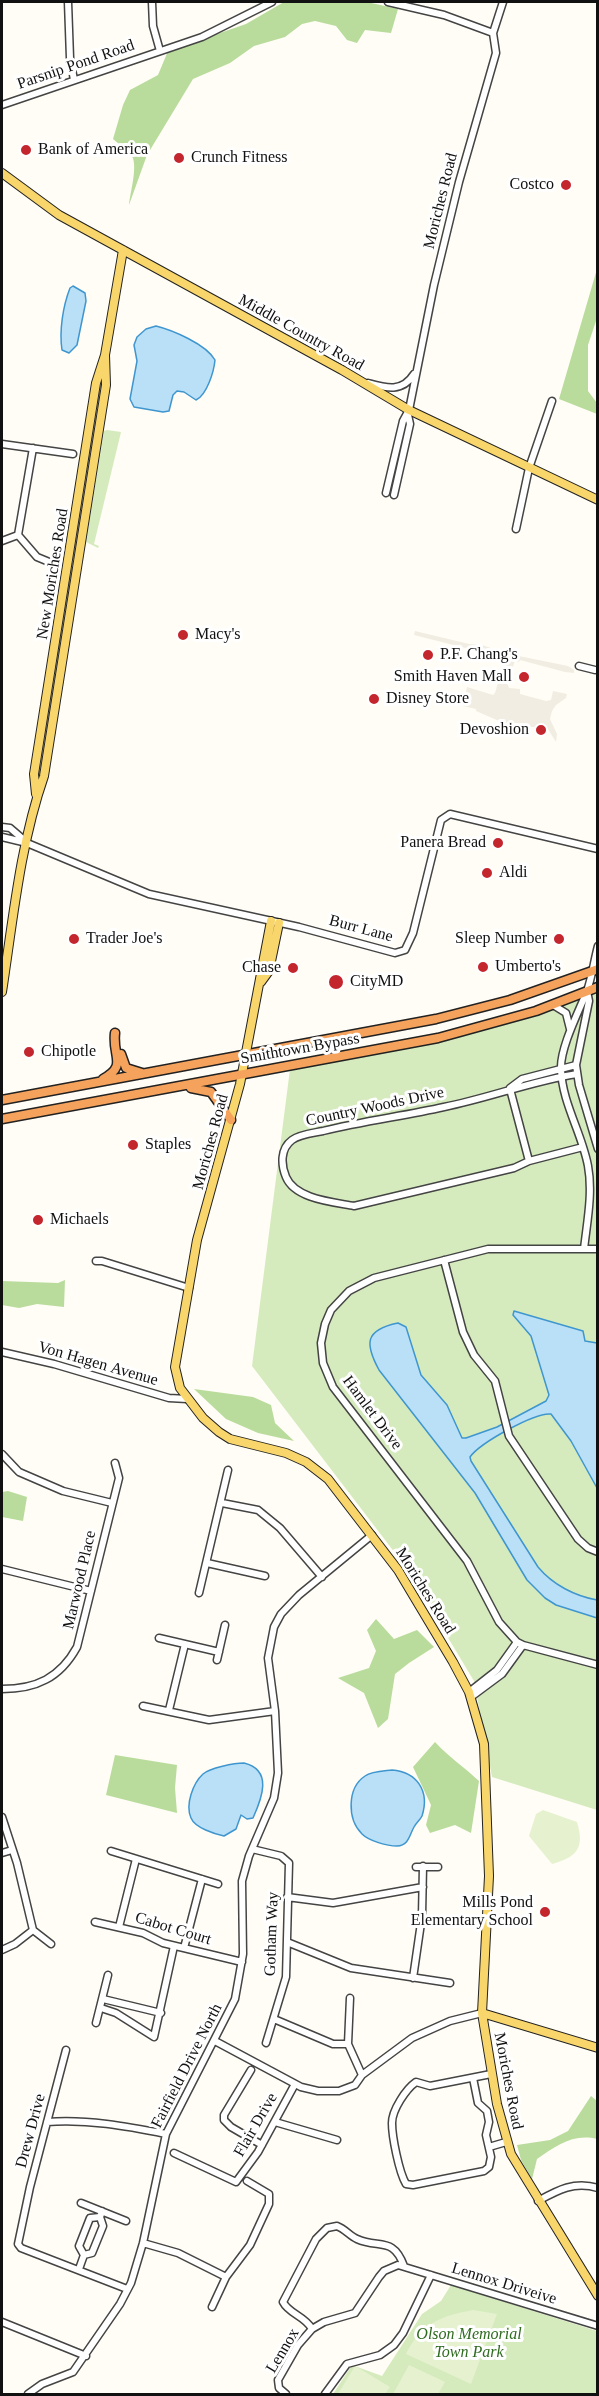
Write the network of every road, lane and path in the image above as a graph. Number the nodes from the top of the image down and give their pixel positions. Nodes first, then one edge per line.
1 (68, 2) edge
2 (152, 2) edge
3 (272, 2) edge
4 (388, 2) edge
5 (503, 2) edge
6 (494, 33) junction
7 (160, 51) junction
8 (74, 80) junction
9 (2, 105) edge
10 (2, 173) edge
11 (123, 250) junction
12 (417, 368) junction
13 (358, 380) junction
14 (552, 401) dead end
15 (409, 413) junction
16 (2, 444) edge
17 (33, 448) junction
18 (73, 454) dead end
19 (529, 468) junction
20 (390, 494) dead end
21 (597, 500) edge
22 (516, 529) dead end
23 (18, 535) junction
24 (2, 541) edge
25 (54, 564) dead end
26 (579, 666) dead end
27 (595, 670) dead end
28 (2, 827) edge
29 (2, 837) edge
30 (27, 843) junction
31 (597, 849) edge
32 (275, 922) junction
33 (597, 946) edge
34 (595, 970) edge
35 (597, 987) edge
36 (587, 991) junction
37 (2, 992) edge
38 (553, 1005) junction
39 (570, 1032) junction
40 (246, 1055) junction
41 (576, 1065) junction
42 (560, 1068) junction
43 (145, 1074) junction
44 (577, 1074) junction
45 (242, 1075) junction
46 (562, 1076) junction
47 (95, 1083) junction
48 (170, 1088) junction
49 (510, 1089) junction
50 (2, 1100) edge
51 (2, 1119) edge
52 (231, 1120) junction
53 (583, 1148) junction
54 (597, 1149) edge
55 (529, 1161) junction
56 (589, 1195) junction
57 (597, 1196) edge
58 (584, 1249) junction
59 (597, 1249) edge
60 (444, 1260) junction
61 (96, 1262) dead end
62 (189, 1288) junction
63 (2, 1352) edge
64 (187, 1399) junction
65 (2, 1454) edge
66 (115, 1463) dead end
67 (228, 1470) dead end
68 (112, 1503) junction
69 (222, 1503) junction
70 (372, 1535) junction
71 (597, 1552) edge
72 (207, 1563) junction
73 (2, 1569) edge
74 (265, 1576) dead end
75 (322, 1577) junction
76 (92, 1591) junction
77 (199, 1593) dead end
78 (225, 1625) dead end
79 (159, 1638) dead end
80 (185, 1644) junction
81 (520, 1644) junction
82 (219, 1652) junction
83 (217, 1660) dead end
84 (597, 1665) edge
85 (2, 1689) edge
86 (470, 1695) junction
87 (143, 1707) dead end
88 (170, 1710) junction
89 (275, 1711) junction
90 (2, 1817) edge
91 (252, 1849) junction
92 (12, 1850) junction
93 (111, 1851) dead end
94 (2, 1854) edge
95 (136, 1859) junction
96 (438, 1867) dead end
97 (202, 1879) junction
98 (218, 1884) dead end
99 (423, 1887) junction
100 (287, 1897) junction
101 (95, 1922) dead end
102 (119, 1927) junction
103 (33, 1930) junction
104 (286, 1942) junction
105 (51, 1944) dead end
106 (174, 1946) junction
107 (184, 1948) junction
108 (2, 1950) edge
109 (242, 1962) junction
110 (108, 1975) dead end
111 (413, 1978) junction
112 (450, 1983) dead end
113 (350, 1998) dead end
114 (103, 1999) junction
115 (101, 2008) junction
116 (160, 2013) junction
117 (482, 2013) junction
118 (274, 2019) junction
119 (96, 2023) dead end
120 (215, 2041) junction
121 (266, 2043) dead end
122 (348, 2044) junction
123 (597, 2048) edge
124 (66, 2050) dead end
125 (251, 2070) dead end
126 (491, 2074) junction
127 (362, 2075) junction
128 (473, 2078) junction
129 (295, 2084) junction
130 (47, 2122) junction
131 (275, 2122) junction
132 (166, 2134) junction
133 (337, 2140) dead end
134 (506, 2142) junction
135 (262, 2145) junction
136 (489, 2147) junction
137 (174, 2153) dead end
138 (247, 2181) dead end
139 (597, 2188) edge
140 (538, 2201) junction
141 (81, 2204) dead end
142 (101, 2214) junction
143 (126, 2221) dead end
144 (143, 2243) junction
145 (84, 2255) junction
146 (404, 2266) junction
147 (79, 2269) junction
148 (431, 2275) junction
149 (226, 2277) junction
150 (128, 2289) junction
151 (597, 2296) edge
152 (212, 2307) dead end
153 (2, 2322) edge
154 (597, 2326) edge
155 (312, 2330) junction
156 (86, 2356) junction
157 (28, 2394) edge
158 (286, 2394) edge
159 (325, 2394) edge

1 - 8 street
2 - 7 street
3 - 7 street, Parsnip Pond Road
4 - 6 street
5 - 6 street, Moriches Road
6 - 12 street, Moriches Road
7 - 8 street, Parsnip Pond Road
8 - 9 street, Parsnip Pond Road
10 - 11 main road, Middle Country Road
11 - 13 main road, Middle Country Road
11 - 30 main road, New Moriches Road
12 - 13 street
12 - 15 street, Moriches Road
13 - 15 main road, Middle Country Road
14 - 19 street
15 - 19 main road, Middle Country Road
15 - 20 street, Moriches Road
16 - 17 street
17 - 18 street
17 - 23 street
19 - 21 main road, Middle Country Road
19 - 22 street
23 - 24 street
23 - 25 street
26 - 27 street
28 - 30 street
29 - 30 street
30 - 32 street, Burr Lane
30 - 37 main road, New Moriches Road
31 - 32 street, Burr Lane
32 - 40 main road, Moriches Road
33 - 34 street
34 - 36 street
34 - 40 highway, Smithtown Bypass
35 - 36 highway, Smithtown Bypass
36 - 38 highway, Smithtown Bypass
36 - 39 street
36 - 41 street
38 - 39 street
38 - 45 highway, Smithtown Bypass
39 - 42 street
40 - 43 highway, Smithtown Bypass
40 - 45 main road, Moriches Road
41 - 42 street, Country Woods Drive
41 - 44 street
42 - 46 street
42 - 49 street, Country Woods Drive
43 - 47 highway, Smithtown Bypass
43 - 47 highway
44 - 46 street, Country Woods Drive
44 - 54 street
45 - 48 highway, Smithtown Bypass
45 - 52 main road, Moriches Road
46 - 49 street, Country Woods Drive
46 - 53 street
47 - 50 highway, Smithtown Bypass
48 - 51 highway, Smithtown Bypass
48 - 52 highway
49 - 55 street
49 - 55 street, Country Woods Drive
52 - 62 main road, Moriches Road
53 - 55 street, Country Woods Drive
53 - 56 street
56 - 57 street
56 - 58 street
58 - 59 street, Hamlet Drive
58 - 60 street, Hamlet Drive
60 - 71 street
60 - 81 street, Hamlet Drive
61 - 62 street
62 - 64 main road, Moriches Road
63 - 64 street, Von Hagen Avenue
64 - 70 main road, Moriches Road
65 - 68 street
66 - 68 street, Marwood Place
67 - 69 street
68 - 76 street, Marwood Place
69 - 72 street
69 - 75 street
70 - 75 street, Fairfield Drive North
70 - 86 main road, Moriches Road
72 - 74 street
72 - 77 street
73 - 76 street
75 - 89 street, Fairfield Drive North
76 - 85 street, Marwood Place
78 - 82 street
79 - 80 street
80 - 82 street
80 - 88 street
81 - 84 street
81 - 86 street
82 - 83 street
86 - 117 main road, Moriches Road
87 - 88 street
88 - 89 street
89 - 91 street, Fairfield Drive North
90 - 92 street
91 - 100 street, Gotham Way
91 - 109 street, Fairfield Drive North
92 - 94 street
92 - 103 street
93 - 95 street
95 - 97 street
95 - 102 street
96 - 99 street
97 - 98 street
97 - 107 street
99 - 100 street
99 - 111 street
100 - 104 street, Gotham Way
101 - 102 street, Cabot Court
102 - 106 street, Cabot Court
103 - 105 street
103 - 108 street
104 - 111 street
104 - 118 street, Gotham Way
106 - 107 street, Cabot Court
106 - 116 street
107 - 109 street, Cabot Court
109 - 120 street, Fairfield Drive North
110 - 114 street
111 - 112 street
113 - 122 street
114 - 115 street
114 - 116 street
115 - 116 street
115 - 119 street
117 - 123 main road
117 - 126 main road, Moriches Road
117 - 127 street
118 - 121 street, Gotham Way
118 - 122 street
120 - 129 street
120 - 132 street, Fairfield Drive North
122 - 127 street
124 - 130 street, Drew Drive
125 - 135 street
126 - 128 street
126 - 134 main road, Moriches Road
127 - 129 street
128 - 136 street
128 - 136 street
129 - 131 street, Flair Drive
130 - 132 street
130 - 147 street, Drew Drive
131 - 133 street
131 - 135 street, Flair Drive
132 - 144 street, Fairfield Drive North
134 - 136 street
134 - 140 main road, Moriches Road
135 - 137 street, Flair Drive
138 - 149 street
139 - 140 street
140 - 151 main road, Moriches Road
141 - 142 street
142 - 143 street
142 - 145 street
142 - 145 street
144 - 149 street
144 - 150 street, Fairfield Drive North
145 - 147 street
146 - 148 street, Lennox Driveive
146 - 155 street, Lennox
146 - 155 street
147 - 150 street, Drew Drive
148 - 154 street, Lennox Driveive
148 - 159 street
149 - 152 street
150 - 156 street, Fairfield Drive North
153 - 156 street
155 - 158 street, Lennox
156 - 157 street, Fairfield Drive North

